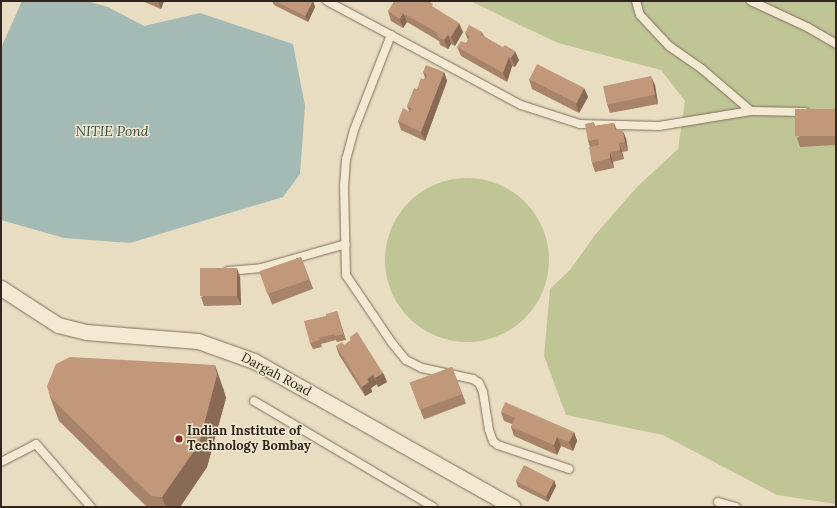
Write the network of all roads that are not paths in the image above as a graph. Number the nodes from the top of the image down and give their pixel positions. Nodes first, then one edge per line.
1 (327, 1) edge
2 (636, 1) edge
3 (751, 1) edge
4 (391, 35) junction
5 (836, 44) edge
6 (751, 111) junction
7 (816, 112) edge
8 (346, 244) junction
9 (216, 273) edge
10 (1, 288) edge
11 (254, 401) dead end
12 (1, 462) edge
13 (569, 469) dead end
14 (718, 502) dead end
15 (91, 507) edge
16 (433, 507) edge
17 (513, 507) edge
18 (736, 507) edge

1 - 4 lane
2 - 6 lane
3 - 5 lane
4 - 6 lane
4 - 8 lane
6 - 7 lane
8 - 9 lane
8 - 13 lane
10 - 17 street, Dargah Road
11 - 16 lane
12 - 15 lane
14 - 18 lane

